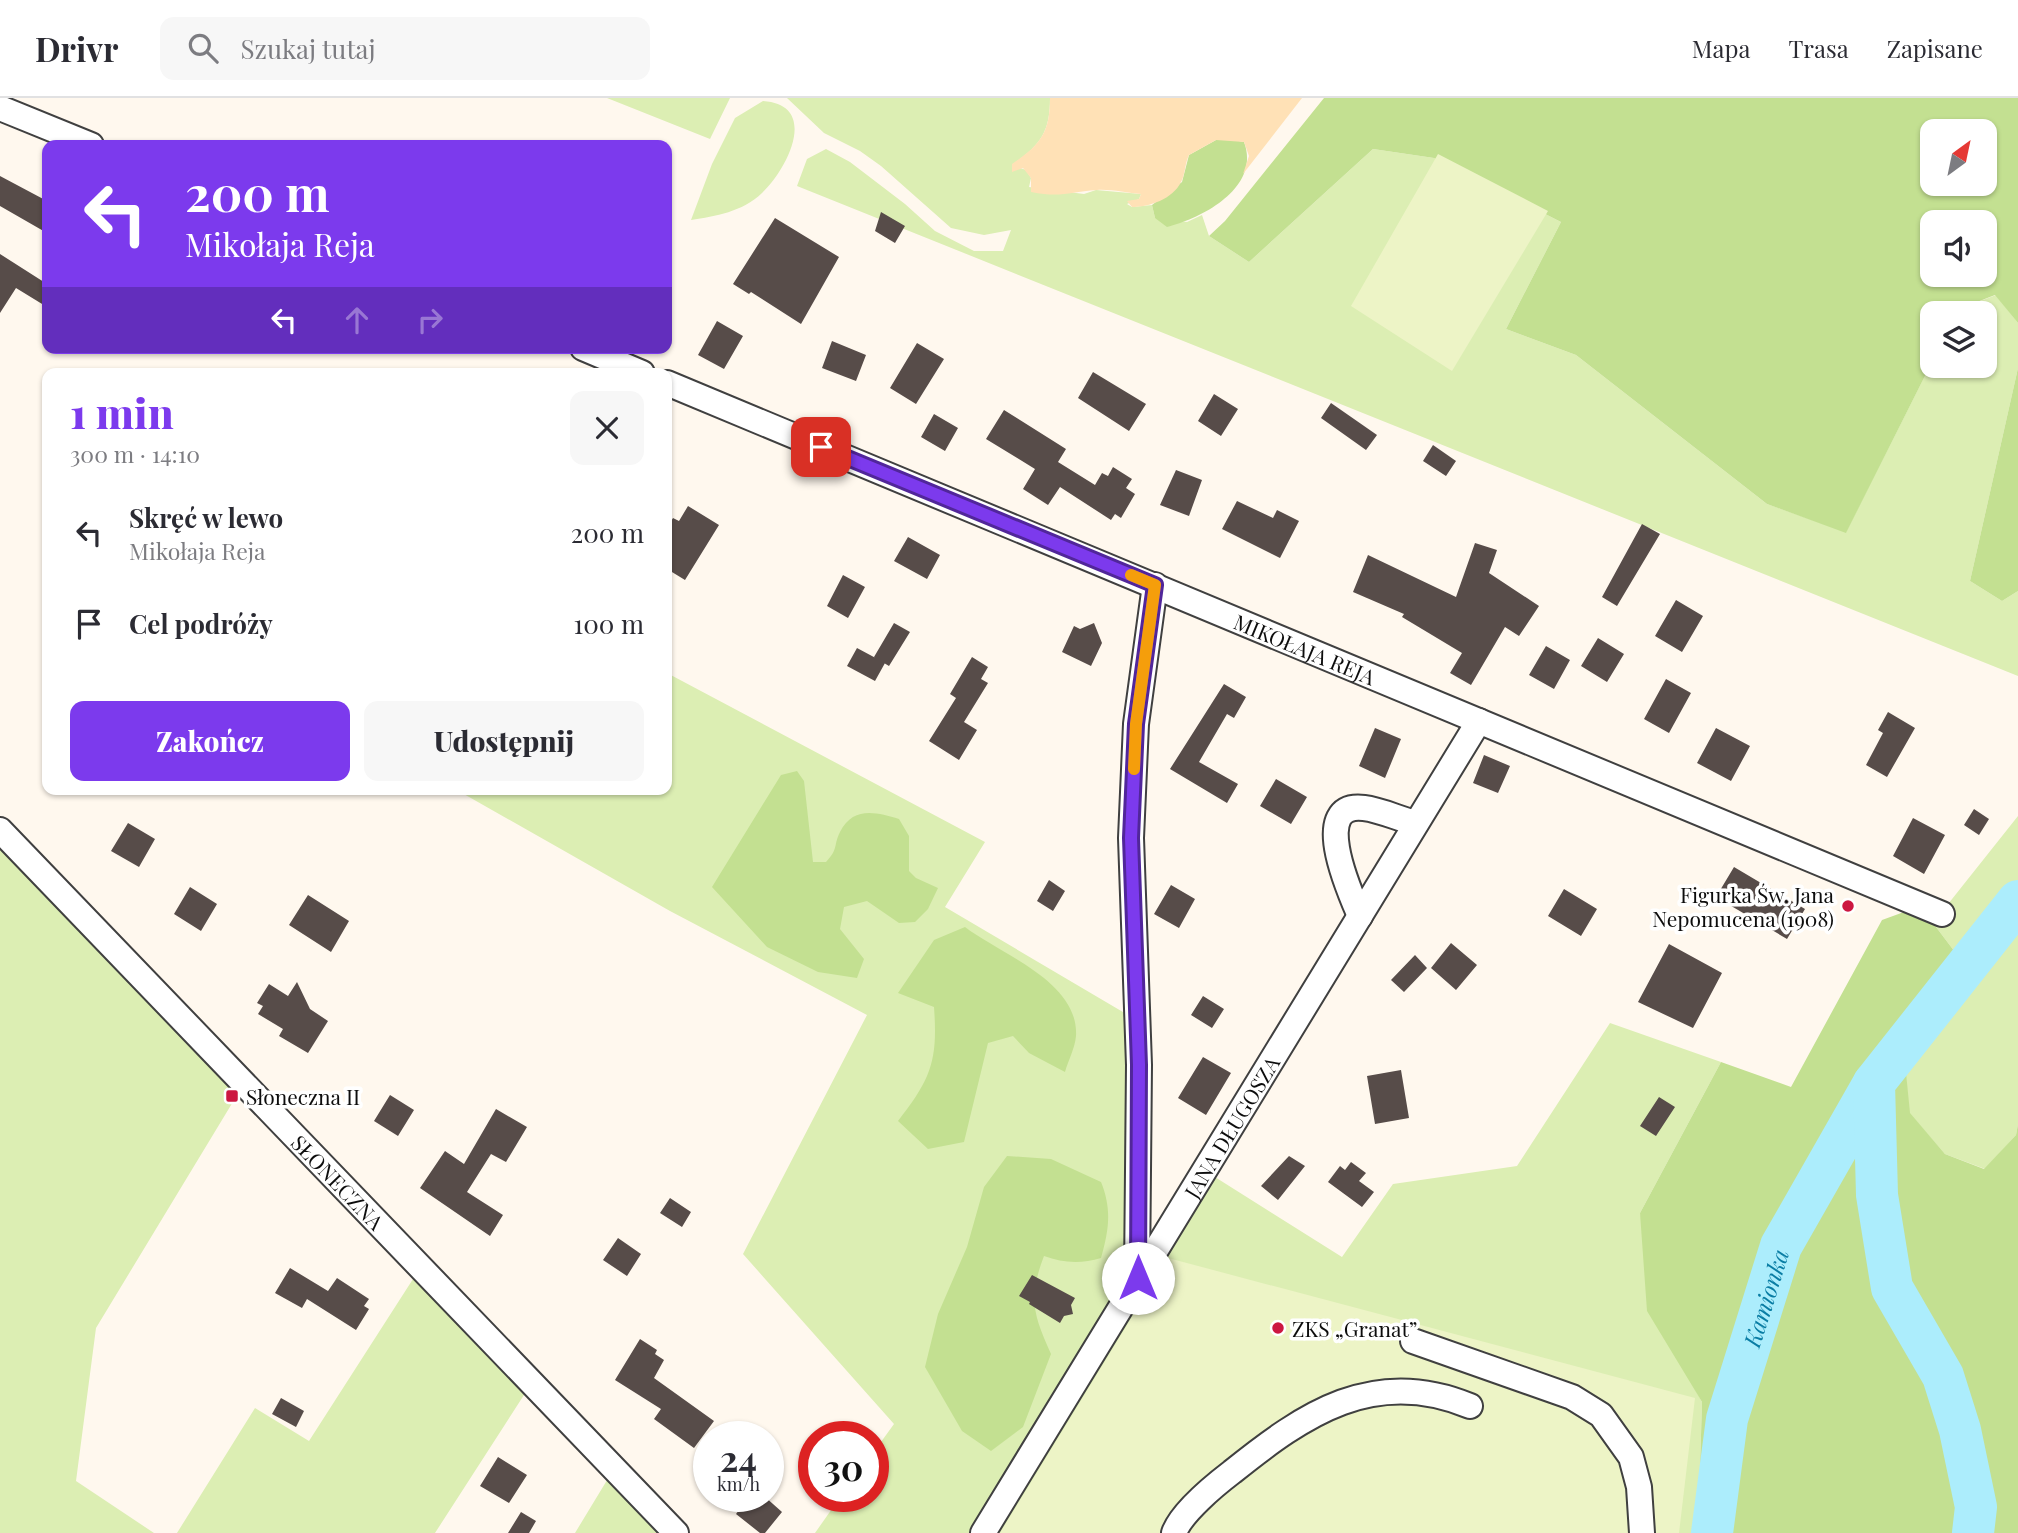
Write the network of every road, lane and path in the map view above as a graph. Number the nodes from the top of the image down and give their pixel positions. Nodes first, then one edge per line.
1 (0, 108) edge
2 (79, 140) edge
3 (597, 354) edge
4 (630, 368) edge
5 (672, 385) edge
6 (1155, 585) junction
7 (1479, 721) junction
8 (1416, 823) junction
9 (0, 830) edge
10 (1942, 914) dead end
11 (1360, 916) junction
12 (1138, 1278) junction
13 (1413, 1340) dead end
14 (1469, 1406) dead end
15 (676, 1533) edge
16 (983, 1533) edge
17 (1174, 1533) edge
18 (1642, 1533) edge

1 - 2 street
3 - 4 street
5 - 6 street, MIKOŁAJA REJA
6 - 7 street, MIKOŁAJA REJA
6 - 12 street
7 - 8 street, JANA DŁUGOSZA
7 - 10 street, MIKOŁAJA REJA
8 - 11 street, JANA DŁUGOSZA
8 - 11 street
9 - 15 street, SŁONECZNA
11 - 12 street, JANA DŁUGOSZA
12 - 16 street, JANA DŁUGOSZA
13 - 18 street
14 - 17 street

